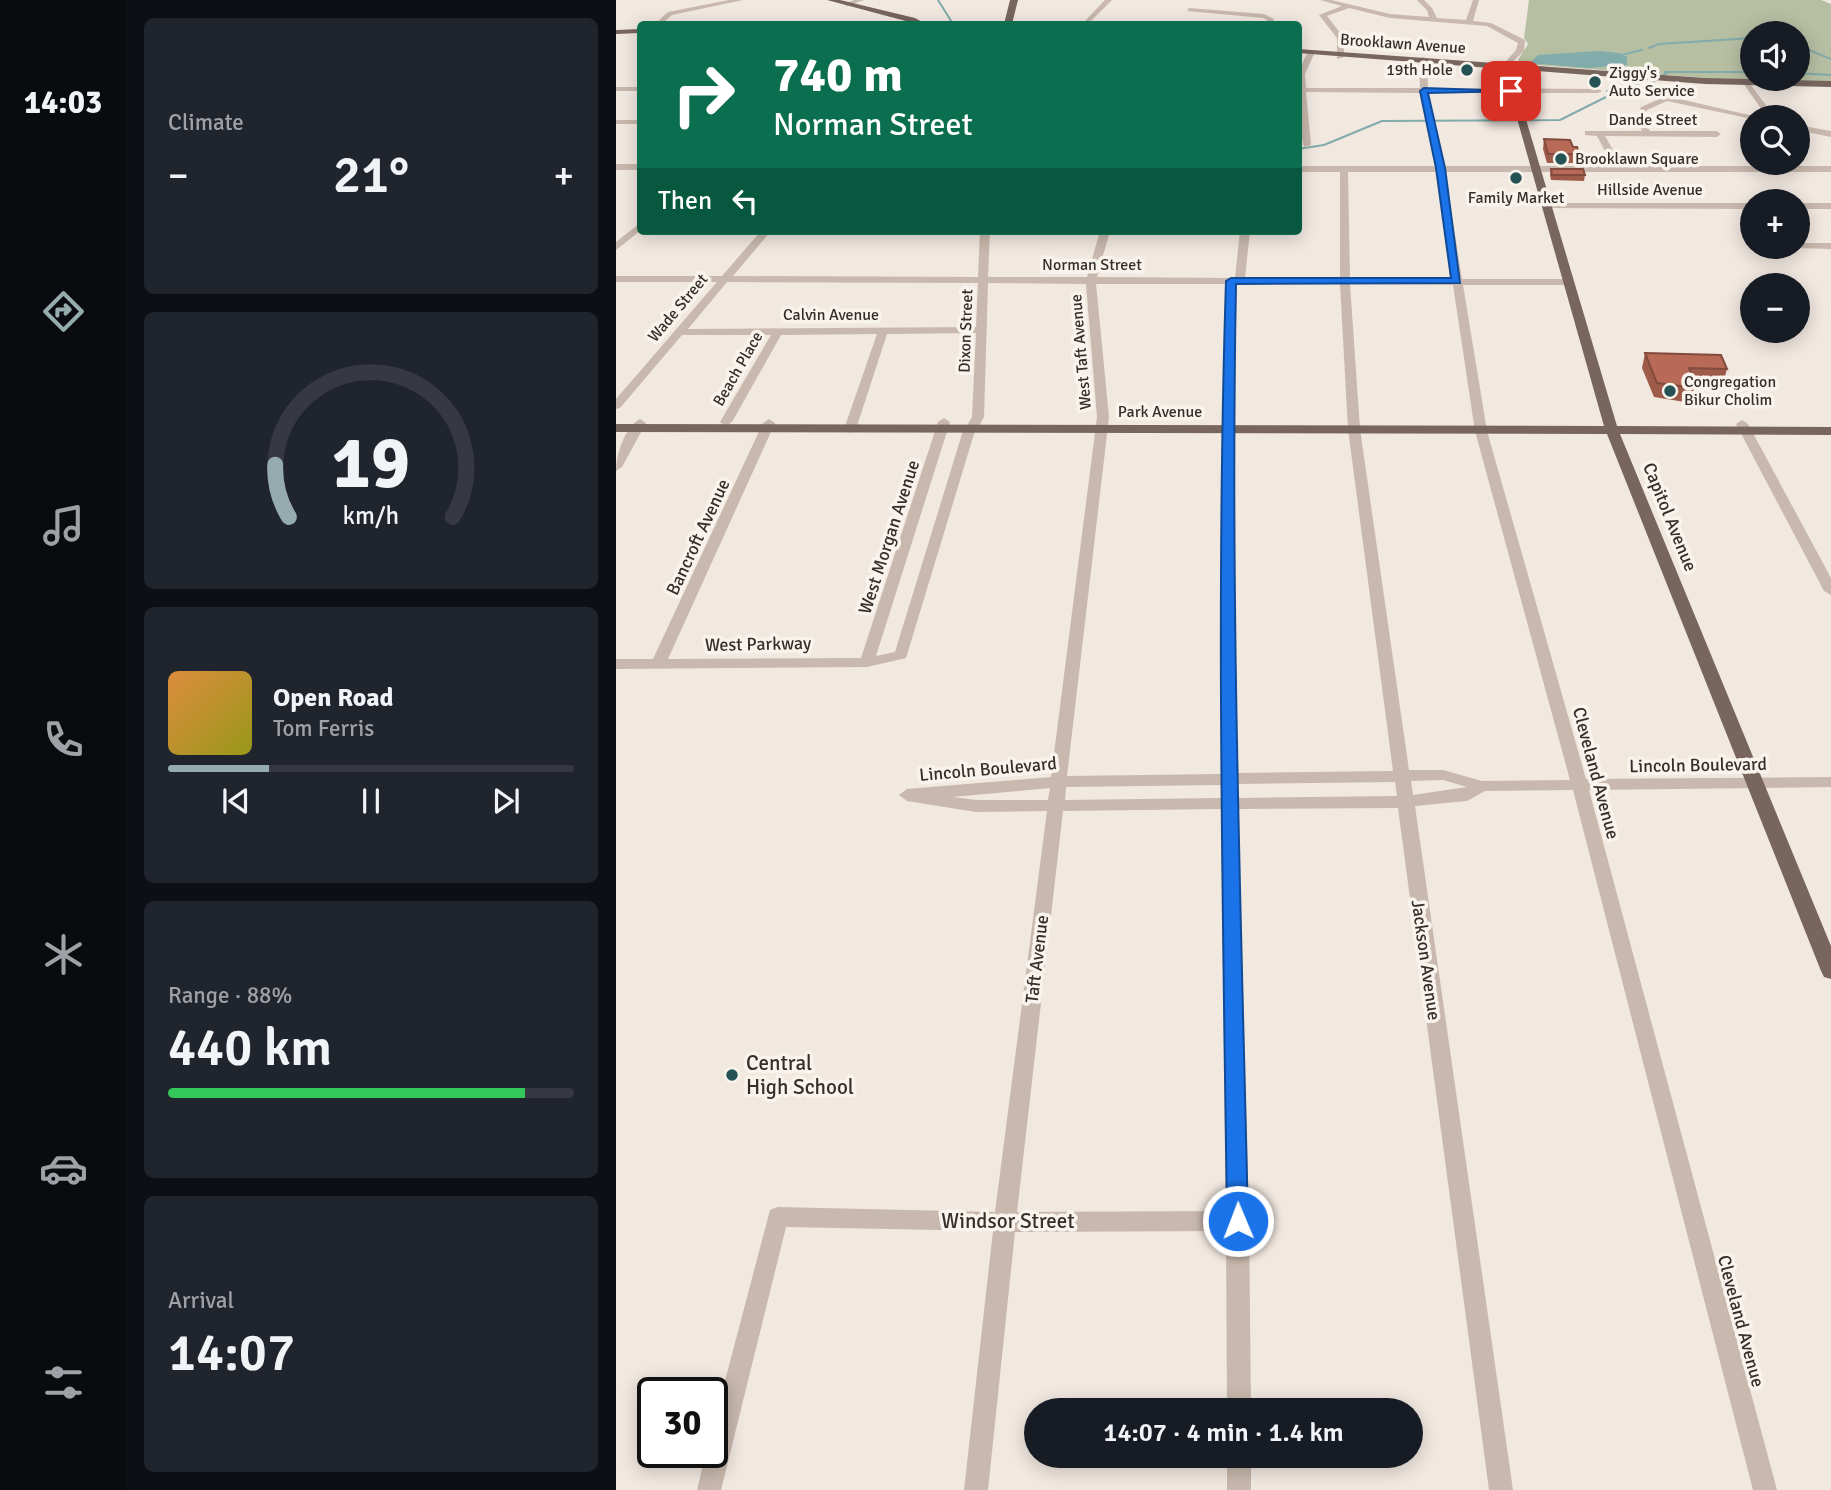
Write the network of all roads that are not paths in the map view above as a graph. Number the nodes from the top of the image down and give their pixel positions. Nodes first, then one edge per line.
1 (740, 0) edge
2 (831, 0) edge
3 (861, 0) edge
4 (1014, 0) edge
5 (1108, 0) edge
6 (1198, 0) edge
7 (1323, 0) edge
8 (1420, 0) edge
9 (1476, 0) edge
10 (847, 4) junction
11 (1347, 7) junction
12 (1434, 20) junction
13 (662, 21) edge
14 (911, 21) edge
15 (1008, 21) edge
16 (1088, 21) edge
17 (1270, 21) edge
18 (1469, 22) junction
19 (637, 30) edge
20 (616, 31) edge
21 (1302, 52) edge
22 (1310, 53) junction
23 (1340, 55) junction
24 (1423, 61) junction
25 (1506, 66) junction
26 (1302, 72) edge
27 (1740, 82) edge
28 (1810, 85) edge
29 (1829, 86) edge
30 (616, 89) edge
31 (637, 89) edge
32 (1302, 90) edge
33 (1424, 91) junction
34 (1511, 91) junction
35 (1598, 91) dead end
36 (1751, 91) edge
37 (1302, 99) edge
38 (1762, 105) edge
39 (1740, 114) edge
40 (616, 122) edge
41 (637, 122) edge
42 (1810, 130) edge
43 (1588, 133) dead end
44 (1600, 134) junction
45 (1648, 134) junction
46 (1717, 134) dead end
47 (1831, 134) edge
48 (1307, 145) dead end
49 (616, 167) edge
50 (637, 167) edge
51 (1302, 168) edge
52 (1440, 168) junction
53 (1345, 169) junction
54 (1535, 169) junction
55 (1619, 169) junction
56 (1740, 169) edge
57 (1810, 169) edge
58 (1831, 169) edge
59 (1548, 206) junction
60 (1740, 206) edge
61 (1810, 206) edge
62 (1831, 206) edge
63 (637, 229) edge
64 (762, 235) edge
65 (985, 235) edge
66 (1104, 235) edge
67 (1244, 235) edge
68 (1810, 246) edge
69 (1831, 246) edge
70 (616, 247) edge
71 (616, 279) edge
72 (723, 280) junction
73 (984, 280) junction
74 (1091, 280) junction
75 (1236, 281) junction
76 (1345, 281) junction
77 (1456, 281) junction
78 (1568, 282) junction
79 (983, 330) junction
80 (778, 331) junction
81 (883, 331) junction
82 (680, 332) junction
83 (616, 407) edge
84 (726, 422) junction
85 (616, 423) edge
86 (1831, 424) edge
87 (638, 426) junction
88 (768, 426) junction
89 (851, 426) junction
90 (943, 426) junction
91 (973, 426) junction
92 (1101, 426) junction
93 (1227, 426) junction
94 (1354, 426) junction
95 (1481, 427) junction
96 (1611, 427) junction
97 (616, 428) edge
98 (1744, 428) junction
99 (1831, 431) edge
100 (616, 467) edge
101 (1831, 591) edge
102 (867, 662) junction
103 (616, 664) edge
104 (658, 665) junction
105 (1400, 776) junction
106 (1229, 778) junction
107 (1060, 782) junction
108 (1831, 782) edge
109 (1756, 784) junction
110 (1482, 786) junction
111 (1580, 786) junction
112 (1404, 802) junction
113 (1230, 804) junction
114 (1056, 805) junction
115 (1831, 971) edge
116 (1238, 1221) junction
117 (1005, 1222) junction
118 (1239, 1398) edge
119 (1239, 1468) edge
120 (709, 1490) edge
121 (976, 1490) edge
122 (1239, 1490) edge
123 (1501, 1490) edge
124 (1765, 1490) edge

1 - 13 street
2 - 10 main road
3 - 10 street
4 - 15 main road
5 - 16 street
6 - 17 street
7 - 11 street
8 - 12 street
9 - 18 street
10 - 14 main road
11 - 12 street
11 - 23 street
12 - 18 street
18 - 25 street
19 - 20 main road
21 - 22 main road, Brooklawn Avenue
22 - 23 main road, Brooklawn Avenue
22 - 26 street
23 - 24 main road, Brooklawn Avenue
24 - 25 main road, Brooklawn Avenue
24 - 33 street, Cleveland Avenue
25 - 27 main road, Brooklawn Avenue
25 - 34 main road, Capitol Avenue
28 - 29 main road, Brooklawn Avenue
30 - 31 street
32 - 33 street
33 - 34 street
33 - 52 street, Cleveland Avenue
34 - 35 street
34 - 54 main road, Capitol Avenue
36 - 38 street
37 - 48 street
39 - 45 street
40 - 41 street
42 - 47 street
43 - 44 street, Dande Street
44 - 45 street, Dande Street
44 - 55 street
45 - 46 street, Dande Street
49 - 50 street
51 - 53 street
52 - 53 street
52 - 54 street
52 - 77 street, Cleveland Avenue
53 - 76 street, Jackson Avenue
54 - 55 street
54 - 59 main road, Capitol Avenue
55 - 56 street
57 - 58 street
59 - 60 street, Hillside Avenue
59 - 78 main road, Capitol Avenue
61 - 62 street
63 - 70 street
64 - 72 street, Wade Street
65 - 73 street, Dixon Street
66 - 74 street, West Taft Avenue
67 - 75 street
68 - 69 street
71 - 72 street, Norman Street
72 - 73 street, Norman Street
72 - 82 street, Wade Street
73 - 74 street, Norman Street
73 - 79 street, Dixon Street
74 - 75 street, Norman Street
74 - 92 street, West Taft Avenue
75 - 76 street, Norman Street
75 - 93 street
76 - 77 street, Norman Street
76 - 94 street, Jackson Avenue
77 - 78 street, Norman Street
77 - 95 street, Cleveland Avenue
78 - 96 main road, Capitol Avenue
79 - 81 street, Calvin Avenue
79 - 91 street, Dixon Street
80 - 81 street, Calvin Avenue
80 - 82 street, Calvin Avenue
80 - 84 street, Beach Place
81 - 89 street
82 - 83 street, Wade Street
84 - 87 main road, Park Avenue
84 - 88 main road, Park Avenue
85 - 87 main road, Park Avenue
86 - 98 main road, Park Avenue
87 - 88 main road, Park Avenue
87 - 97 main road, Park Avenue
87 - 100 street
88 - 89 main road, Park Avenue
88 - 104 street, Bancroft Avenue
89 - 90 main road, Park Avenue
90 - 91 main road, Park Avenue
90 - 102 street, West Morgan Avenue
91 - 92 main road, Park Avenue
91 - 102 street, West Parkway
92 - 93 main road, Park Avenue
92 - 107 street, Taft Avenue
93 - 94 main road, Park Avenue
93 - 106 street
94 - 95 main road, Park Avenue
94 - 105 street, Jackson Avenue
95 - 96 main road, Park Avenue
95 - 111 street, Cleveland Avenue
96 - 98 main road, Park Avenue
96 - 109 main road, Capitol Avenue
98 - 99 main road, Park Avenue
98 - 101 street
102 - 104 street, West Parkway
103 - 104 street, West Parkway
105 - 106 street, Lincoln Boulevard
105 - 110 street, Lincoln Boulevard
105 - 112 street, Jackson Avenue
106 - 107 street, Lincoln Boulevard
106 - 113 street
107 - 114 street, Taft Avenue
107 - 114 street, Lincoln Boulevard
108 - 109 street, Lincoln Boulevard
109 - 111 street, Lincoln Boulevard
109 - 115 main road, Capitol Avenue
110 - 111 street, Lincoln Boulevard
110 - 112 street, Lincoln Boulevard
111 - 124 street, Cleveland Avenue
112 - 113 street, Lincoln Boulevard
112 - 123 street, Jackson Avenue
113 - 114 street, Lincoln Boulevard
113 - 116 street
114 - 117 street, Taft Avenue
116 - 117 street, Windsor Street
116 - 118 street
117 - 120 street, Windsor Street
117 - 121 street, Taft Avenue
119 - 122 street

